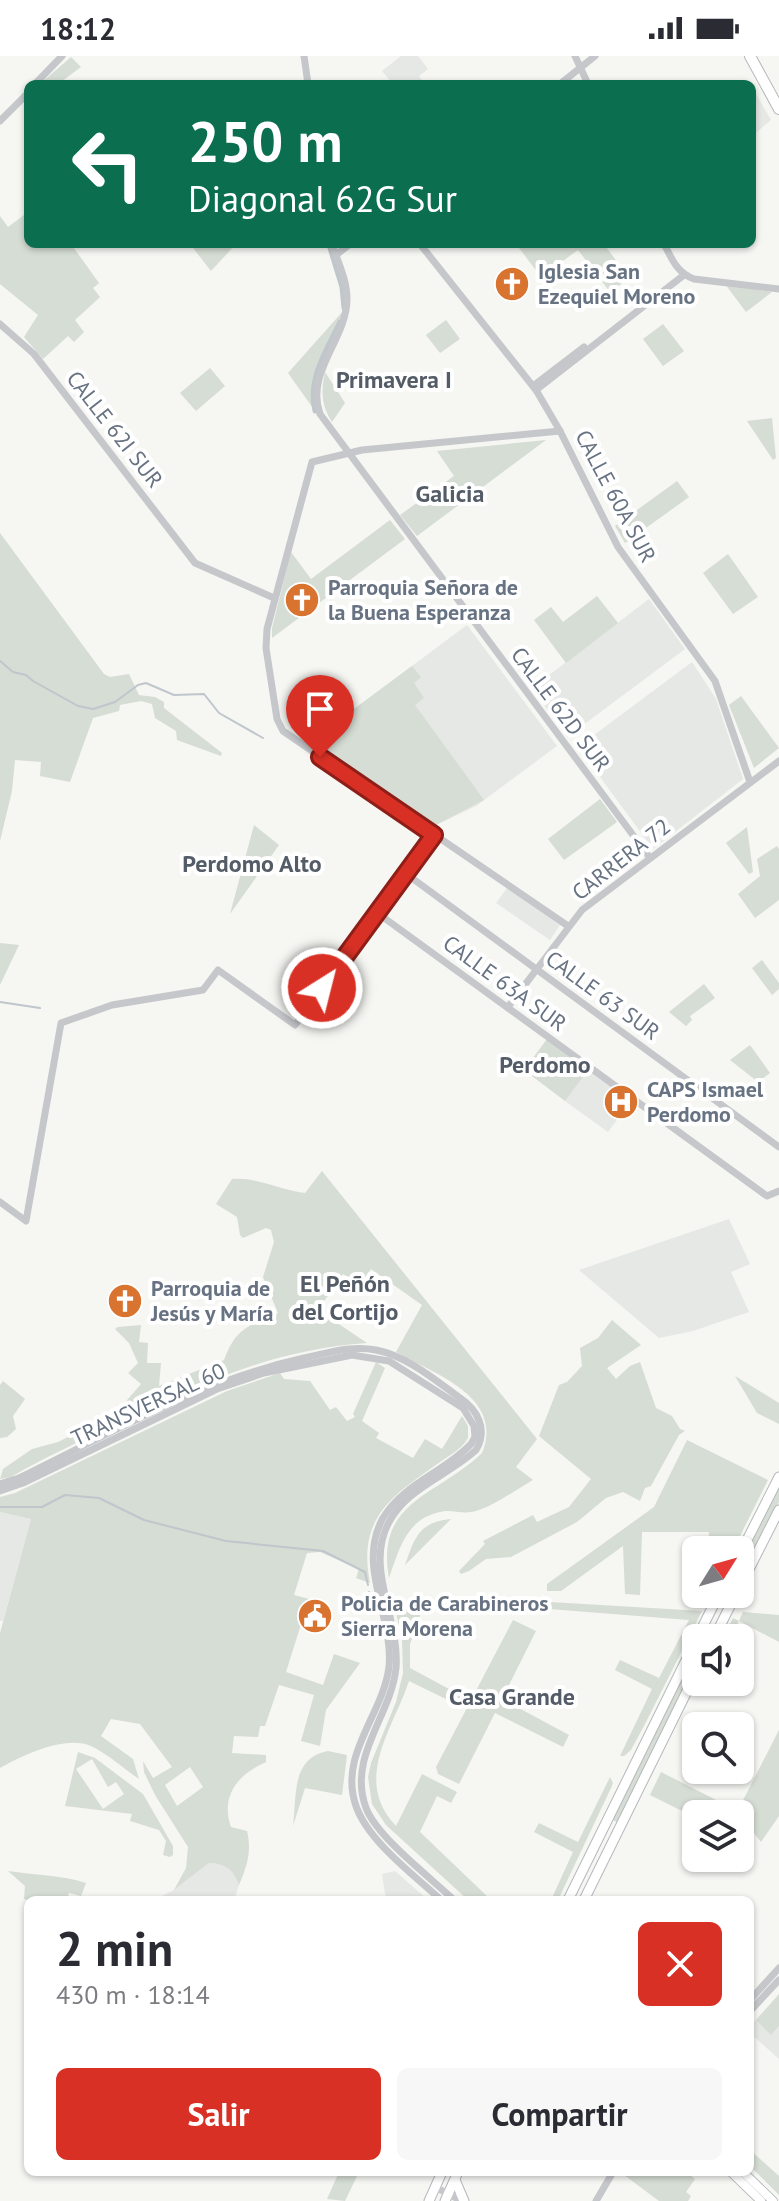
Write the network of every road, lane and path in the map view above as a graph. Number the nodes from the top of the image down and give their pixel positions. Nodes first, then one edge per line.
1 (62, 56) edge
2 (304, 56) edge
3 (575, 56) edge
4 (595, 56) edge
5 (750, 56) edge
6 (580, 67) junction
7 (39, 80) edge
8 (307, 80) edge
9 (565, 80) edge
10 (586, 80) edge
11 (24, 97) edge
12 (779, 109) edge
13 (0, 121) edge
14 (333, 248) edge
15 (345, 248) edge
16 (423, 248) edge
17 (666, 248) edge
18 (336, 255) junction
19 (682, 274) junction
20 (779, 289) edge
21 (0, 324) edge
22 (534, 388) junction
23 (560, 431) junction
24 (347, 453) junction
25 (274, 598) junction
26 (779, 761) edge
27 (750, 782) junction
28 (434, 835) junction
29 (650, 858) junction
30 (405, 873) junction
31 (376, 912) junction
32 (568, 926) junction
33 (535, 968) junction
34 (508, 1007) junction
35 (779, 1147) edge
36 (779, 1191) edge
37 (0, 1202) edge
38 (361, 1352) junction
39 (478, 1438) junction
40 (779, 1477) edge
41 (0, 1484) edge
42 (0, 1491) edge
43 (779, 1510) edge
44 (749, 1536) edge
45 (754, 1559) edge
46 (682, 1667) edge
47 (685, 1696) edge
48 (599, 1834) junction
49 (591, 1886) junction
50 (437, 1896) edge
51 (450, 1896) edge
52 (570, 1896) edge
53 (586, 1896) edge
54 (779, 1968) edge
55 (779, 1980) edge
56 (754, 1996) edge
57 (754, 2007) edge
58 (440, 2176) edge
59 (456, 2176) edge
60 (611, 2176) edge
61 (735, 2176) edge
62 (747, 2176) edge
63 (435, 2187) junction
64 (447, 2197) edge
65 (429, 2201) edge
66 (463, 2201) edge
67 (596, 2201) edge
68 (761, 2201) edge
69 (773, 2201) edge

1 - 7 street
2 - 8 street
3 - 6 street
4 - 6 street
5 - 12 highway
6 - 9 street
6 - 10 street
11 - 13 street
14 - 18 street
15 - 18 street
16 - 22 street, CALLE 60A SUR
17 - 19 street
18 - 24 street, CALLE 62D SUR
19 - 20 street
19 - 22 street
21 - 25 street, CALLE 62I SUR
22 - 23 street, CALLE 60A SUR
23 - 24 street
23 - 27 street, CALLE 60A SUR
24 - 25 street
24 - 29 street, CALLE 62D SUR
25 - 28 street
26 - 27 street, CARRERA 72
27 - 29 street, CARRERA 72
28 - 30 street
28 - 32 street
29 - 32 street, CARRERA 72
30 - 31 street
30 - 33 street, CALLE 63 SUR
31 - 34 street, CALLE 63A SUR
31 - 37 street
32 - 33 street, CARRERA 72
33 - 34 street, CARRERA 72
33 - 35 street, CALLE 63 SUR
34 - 36 street, CALLE 63A SUR
38 - 39 street
38 - 41 street, TRANSVERSAL 60
38 - 42 street, TRANSVERSAL 60
39 - 50 street
39 - 51 street
40 - 44 main road
43 - 45 main road
46 - 48 main road
47 - 49 main road
48 - 49 main road
48 - 52 main road
49 - 53 main road
54 - 56 street
55 - 57 street
58 - 63 main road
59 - 64 main road
59 - 66 main road
60 - 67 street
61 - 68 main road
62 - 69 main road
63 - 64 street
63 - 65 main road
64 - 66 street

